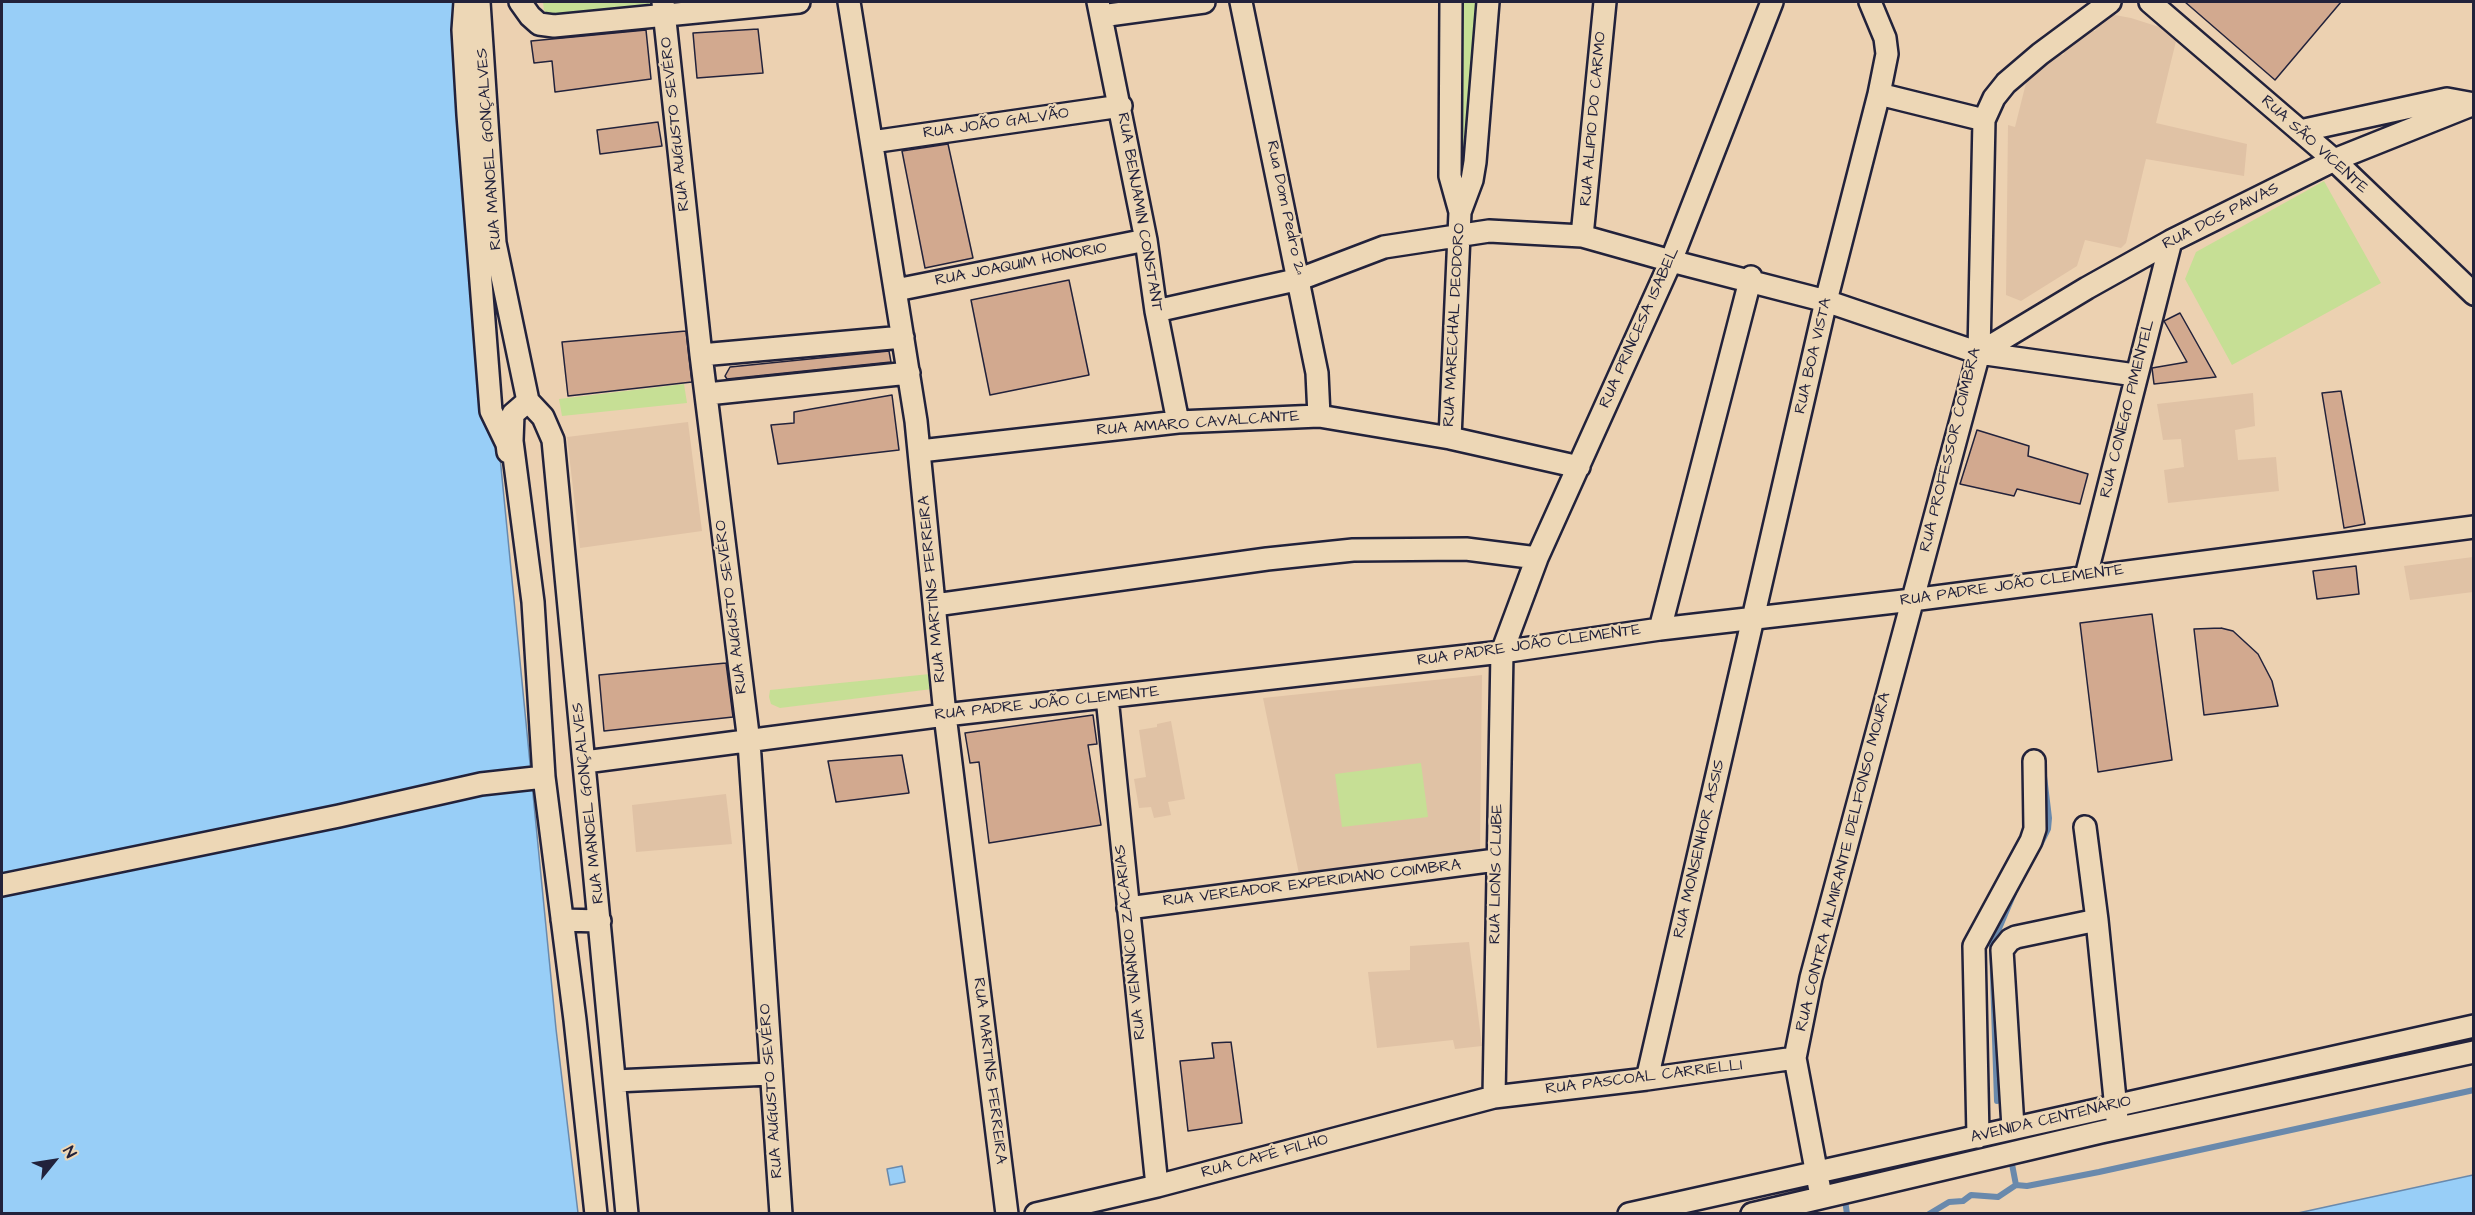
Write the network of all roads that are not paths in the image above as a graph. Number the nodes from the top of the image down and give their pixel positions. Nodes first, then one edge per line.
1 (465, 2) edge
2 (479, 2) edge
3 (520, 2) edge
4 (799, 2) edge
5 (849, 2) edge
6 (1204, 2) edge
7 (1241, 2) edge
8 (1451, 2) edge
9 (1488, 2) edge
10 (1605, 2) edge
11 (1773, 2) edge
12 (1870, 2) edge
13 (2110, 2) edge
14 (2150, 2) edge
15 (664, 9) edge
16 (1100, 9) edge
17 (1879, 94) junction
18 (2474, 104) edge
19 (1120, 106) junction
20 (1984, 120) junction
21 (2300, 131) junction
22 (872, 142) junction
23 (2334, 160) junction
24 (1460, 212) junction
25 (1459, 234) junction
26 (1582, 236) junction
27 (1146, 240) junction
28 (2171, 242) junction
29 (1671, 261) junction
30 (1750, 278) junction
31 (1300, 279) junction
32 (896, 290) junction
33 (2474, 294) edge
34 (1826, 301) junction
35 (1156, 311) junction
36 (903, 337) junction
37 (1979, 353) junction
38 (701, 355) junction
39 (909, 373) junction
40 (2135, 375) junction
41 (707, 394) junction
42 (528, 401) junction
43 (1318, 416) junction
44 (1178, 422) junction
45 (1450, 438) junction
46 (920, 451) junction
47 (1579, 467) junction
48 (2474, 527) edge
49 (1537, 558) junction
50 (2086, 576) junction
51 (1912, 600) junction
52 (935, 605) junction
53 (1753, 619) junction
54 (1660, 629) junction
55 (1502, 652) junction
56 (1107, 697) junction
57 (539, 705) junction
58 (945, 715) junction
59 (748, 742) junction
60 (2034, 761) dead end
61 (585, 762) junction
62 (538, 777) junction
63 (2085, 827) dead end
64 (1496, 860) junction
65 (2, 885) edge
66 (1128, 908) junction
67 (562, 920) junction
68 (600, 921) junction
69 (2097, 921) junction
70 (2474, 1026) edge
71 (2474, 1052) edge
72 (1795, 1059) junction
73 (770, 1074) junction
74 (1647, 1079) junction
75 (615, 1081) junction
76 (1494, 1097) junction
77 (2115, 1104) junction
78 (2013, 1127) junction
79 (2118, 1128) junction
80 (1978, 1137) junction
81 (1815, 1171) junction
82 (592, 1177) junction
83 (624, 1179) junction
84 (1156, 1186) junction
85 (1821, 1196) junction
86 (596, 1214) edge
87 (627, 1214) edge
88 (781, 1214) edge
89 (1007, 1214) edge
90 (1036, 1214) edge
91 (1629, 1214) edge
92 (1752, 1214) edge

1 - 57 street
2 - 42 street, RUA MANOEL GONÇALVES
3 - 15 street
4 - 15 street
5 - 22 street, RUA MARTINS FERREIRA
6 - 16 street
7 - 31 street, Rua Dom Pedro 2ª
8 - 24 street, RUA MARECHAL DEODORO
9 - 24 street, RUA MARECHAL DEODORO
10 - 26 street, RUA ALIPIO DO CARMO
11 - 29 street, RUA PRINCESA ISABEL
12 - 17 street, RUA BOA VISTA
13 - 20 street
14 - 21 street, RUA SÃO VICENTE
15 - 38 street, RUA AUGUSTO SEVÉRO
16 - 19 street, RUA BENJAMIN CONSTANT
17 - 20 street
17 - 34 street, RUA BOA VISTA
18 - 21 street, RUA DOS PAIVAS
18 - 23 street, RUA DOS PAIVAS
19 - 22 street, RUA JOÃO GALVÃO
19 - 27 street, RUA BENJAMIN CONSTANT
20 - 37 street, RUA PROFESSOR COIMBRA
21 - 23 street, RUA SÃO VICENTE
22 - 32 street, RUA MARTINS FERREIRA
23 - 28 street, RUA DOS PAIVAS
23 - 33 street, RUA SÃO VICENTE
24 - 25 street, RUA MARECHAL DEODORO
25 - 26 street
25 - 31 street
25 - 45 street, RUA MARECHAL DEODORO
26 - 29 street
27 - 32 street, RUA JOAQUIM HONORIO
27 - 35 street, RUA BENJAMIN CONSTANT
28 - 37 street, RUA DOS PAIVAS
28 - 40 street, RUA CONEGO PIMENTEL
29 - 30 street
29 - 47 street, RUA PRINCESA ISABEL
30 - 34 street
30 - 54 street
31 - 35 street
31 - 43 street, Rua Dom Pedro 2ª
32 - 36 street, RUA MARTINS FERREIRA
34 - 37 street
34 - 53 street, RUA BOA VISTA
35 - 44 street, RUA BENJAMIN CONSTANT
36 - 38 street
36 - 39 street, RUA MARTINS FERREIRA
37 - 40 street
37 - 51 street, RUA PROFESSOR COIMBRA
38 - 41 street, RUA AUGUSTO SEVÉRO
39 - 41 street
39 - 46 street, RUA MARTINS FERREIRA
40 - 50 street, RUA CONEGO PIMENTEL
41 - 59 street, RUA AUGUSTO SEVÉRO
42 - 57 street
42 - 61 street, RUA MANOEL GONÇALVES
43 - 44 street, RUA AMARO CAVALCANTE
43 - 45 street, RUA AMARO CAVALCANTE
44 - 46 street, RUA AMARO CAVALCANTE
45 - 47 street, RUA AMARO CAVALCANTE
46 - 52 street, RUA MARTINS FERREIRA
47 - 49 street, RUA PRINCESA ISABEL
48 - 50 street, RUA PADRE JOÃO CLEMENTE
49 - 52 street
49 - 55 street, RUA PRINCESA ISABEL
50 - 51 street, RUA PADRE JOÃO CLEMENTE
51 - 53 street, RUA PADRE JOÃO CLEMENTE
51 - 72 street, RUA CONTRA ALMIRANTE IDELFONSO MOURA
52 - 58 street, RUA MARTINS FERREIRA
53 - 54 street, RUA PADRE JOÃO CLEMENTE
53 - 74 street, RUA MONSENHOR ASSIS
54 - 55 street, RUA PADRE JOÃO CLEMENTE
55 - 56 street, RUA PADRE JOÃO CLEMENTE
55 - 64 street, RUA LIONS CLUBE
56 - 58 street, RUA PADRE JOÃO CLEMENTE
56 - 66 street, RUA VENANCIO ZACARIAS
57 - 62 street
58 - 59 street, RUA PADRE JOÃO CLEMENTE
58 - 89 street, RUA MARTINS FERREIRA
59 - 61 street, RUA PADRE JOÃO CLEMENTE
59 - 73 street, RUA AUGUSTO SEVÉRO
60 - 80 street
61 - 68 street, RUA MANOEL GONÇALVES
62 - 65 street
62 - 67 street
63 - 69 street
64 - 66 street, RUA VEREADOR EXPERIDIANO COIMBRA
64 - 76 street, RUA LIONS CLUBE
66 - 84 street, RUA VENANCIO ZACARIAS
67 - 68 street
67 - 82 street
68 - 75 street, RUA MANOEL GONÇALVES
69 - 77 street
69 - 78 street
70 - 77 street, AVENIDA CENTENÁRIO
71 - 79 street, AVENIDA CENTENÁRIO
72 - 74 street, RUA PASCOAL CARRIELLI
72 - 81 street, RUA CONTRA ALMIRANTE IDELFONSO MOURA
73 - 75 street
73 - 88 street, RUA AUGUSTO SEVÉRO
74 - 76 street, RUA PASCOAL CARRIELLI
75 - 83 street, RUA MANOEL GONÇALVES
76 - 84 street, RUA CAFÉ FILHO
77 - 78 street, AVENIDA CENTENÁRIO
77 - 79 street
78 - 80 street, AVENIDA CENTENÁRIO
79 - 85 street, AVENIDA CENTENÁRIO
80 - 81 street, AVENIDA CENTENÁRIO
81 - 85 street, RUA CONTRA ALMIRANTE IDELFONSO MOURA
81 - 91 street, AVENIDA CENTENÁRIO
82 - 83 street
82 - 86 street
83 - 87 street, RUA MANOEL GONÇALVES
84 - 90 street, RUA CAFÉ FILHO
85 - 92 street, AVENIDA CENTENÁRIO

